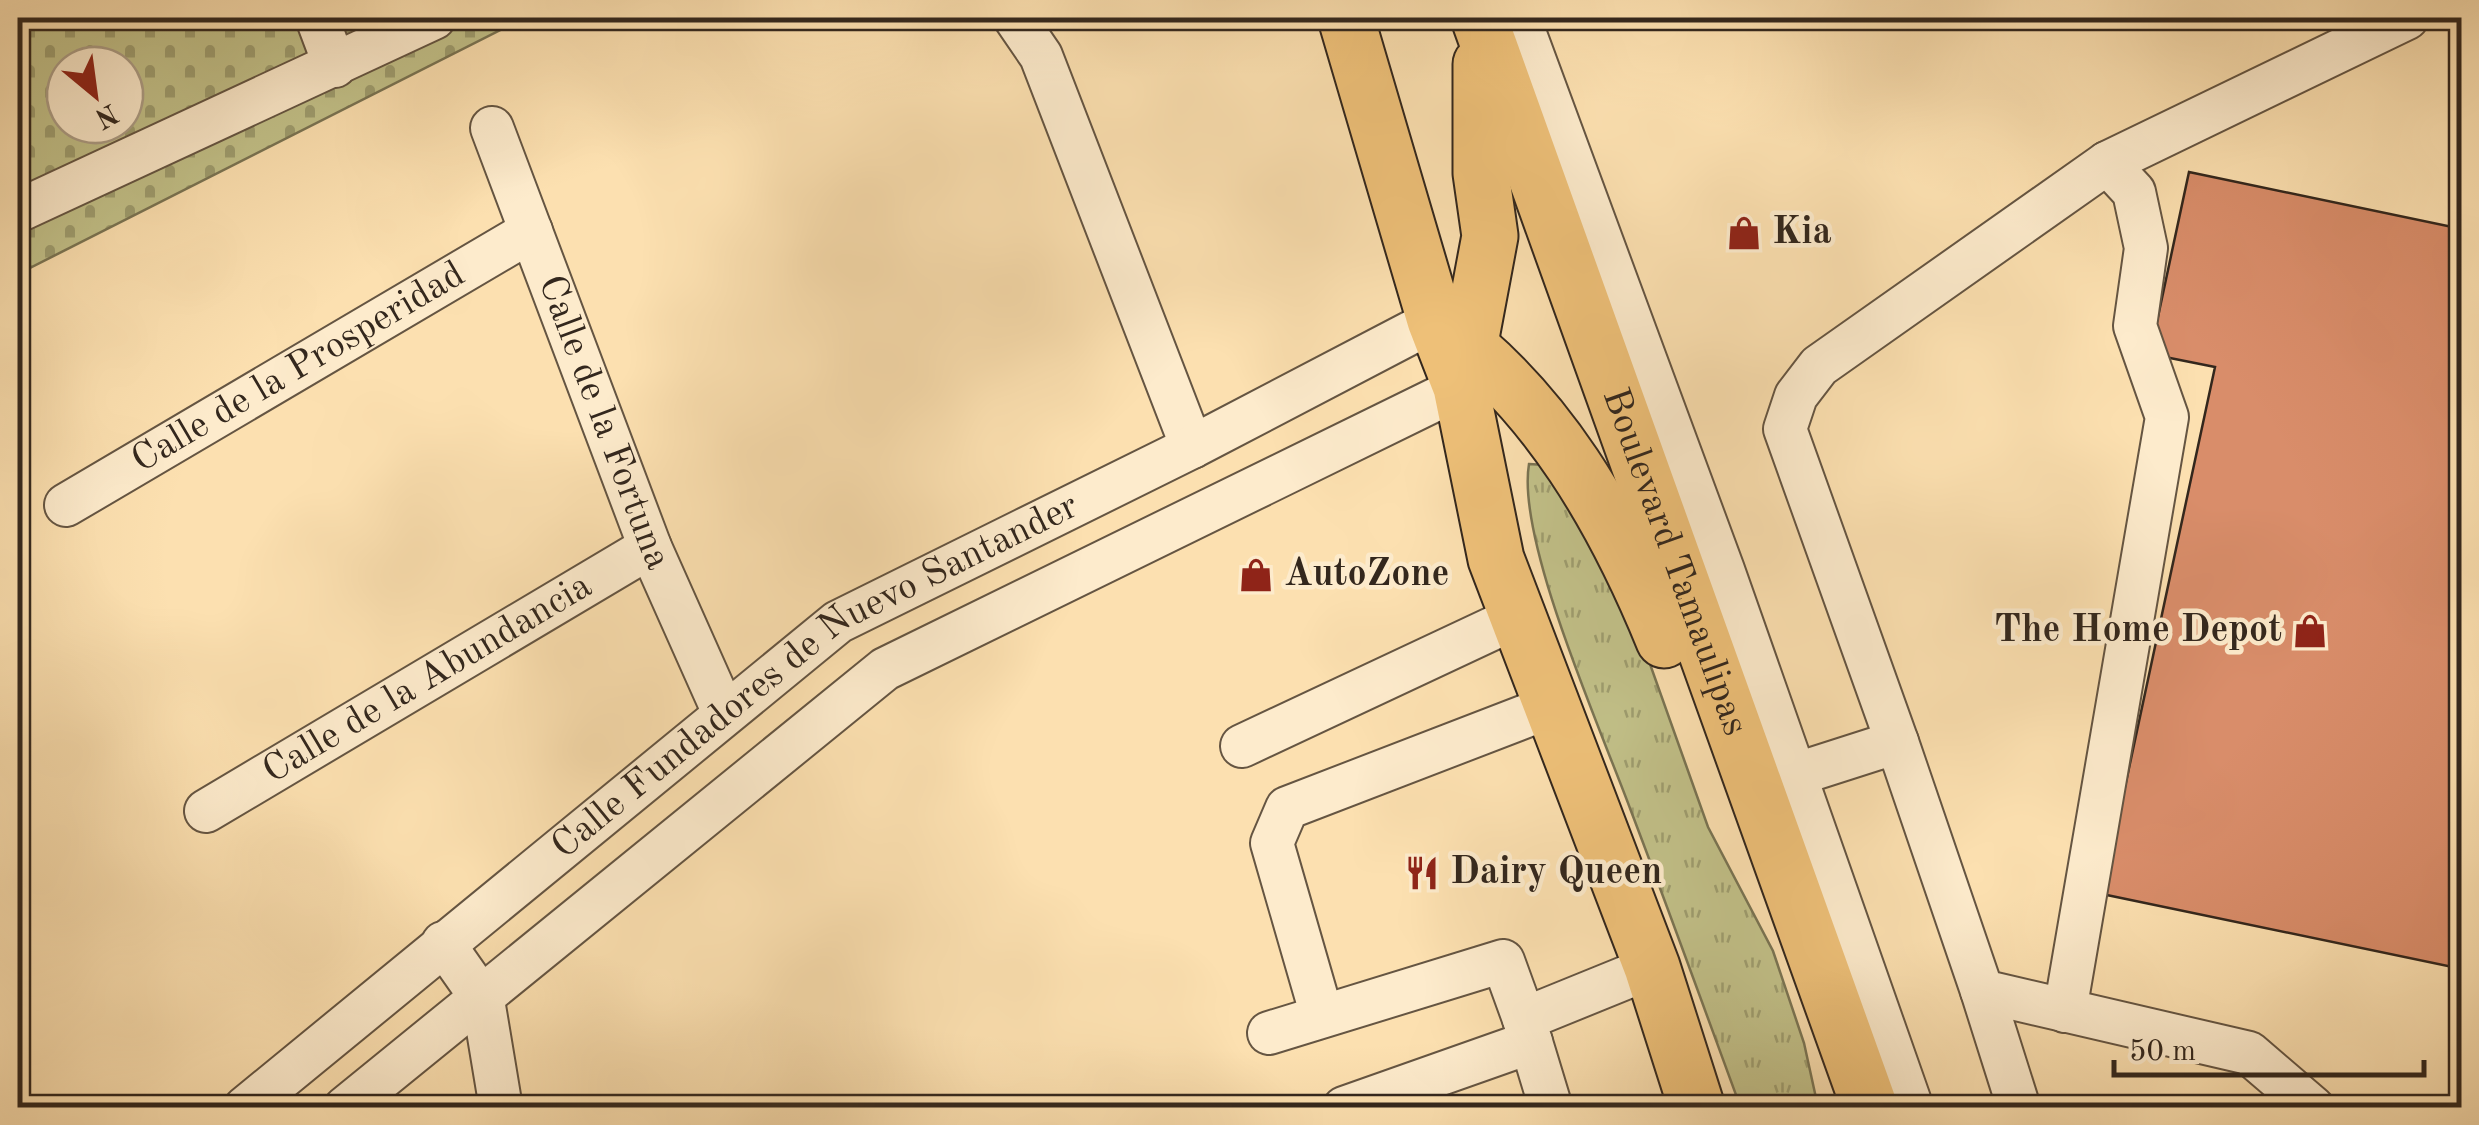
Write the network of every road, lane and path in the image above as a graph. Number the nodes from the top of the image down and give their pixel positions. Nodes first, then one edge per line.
1 (317, 18) edge
2 (434, 18) edge
3 (1015, 18) edge
4 (1346, 18) edge
5 (2407, 18) edge
6 (1493, 20) edge
7 (335, 66) junction
8 (492, 128) dead end
9 (2107, 163) junction
10 (18, 211) edge
11 (531, 230) junction
12 (1456, 351) junction
13 (1192, 447) junction
14 (66, 505) dead end
15 (650, 547) junction
16 (1702, 578) junction
17 (1518, 617) junction
18 (1552, 706) junction
19 (724, 713) junction
20 (1897, 742) junction
21 (1242, 746) dead end
22 (1794, 775) junction
23 (206, 811) dead end
24 (1793, 896) junction
25 (443, 943) junction
26 (1652, 967) junction
27 (1982, 991) junction
28 (483, 1000) junction
29 (2066, 1011) junction
30 (1322, 1016) junction
31 (1528, 1031) junction
32 (1268, 1033) dead end
33 (328, 1038) junction
34 (1866, 1079) edge
35 (365, 1102) edge
36 (244, 1108) edge
37 (501, 1108) edge
38 (1344, 1108) edge
39 (1551, 1108) edge
40 (1697, 1108) edge
41 (1912, 1108) edge
42 (2018, 1108) edge
43 (2313, 1108) edge

1 - 7 street
2 - 7 street
3 - 13 street
4 - 12 main road
5 - 9 street
6 - 12 main road
6 - 16 main road, Boulevard Tamaulipas
7 - 10 street
8 - 11 street, Calle de la Fortuna
9 - 20 street
9 - 29 street
11 - 14 street, Calle de la Prosperidad
11 - 15 street, Calle de la Fortuna
12 - 13 street, Calle Fundadores de Nuevo Santander
12 - 17 main road
12 - 24 main road
12 - 28 street, Calle Fundadores de Nuevo Santander
13 - 19 street, Calle Fundadores de Nuevo Santander
15 - 19 street, Calle de la Fortuna
15 - 23 street, Calle de la Abundancia
16 - 22 street
16 - 24 main road, Boulevard Tamaulipas
17 - 18 main road
17 - 21 street
18 - 26 main road
18 - 30 street
19 - 25 street, Calle Fundadores de Nuevo Santander
20 - 22 street
20 - 27 street
22 - 34 street
24 - 34 main road, Boulevard Tamaulipas
25 - 28 street
25 - 33 street, Calle Fundadores de Nuevo Santander
26 - 31 street
26 - 40 main road
27 - 29 street
27 - 42 street
28 - 35 street, Calle Fundadores de Nuevo Santander
28 - 37 street
29 - 43 street
30 - 31 street
30 - 32 street
31 - 38 street
31 - 39 street
33 - 35 street
33 - 36 street, Calle Fundadores de Nuevo Santander
34 - 41 street

